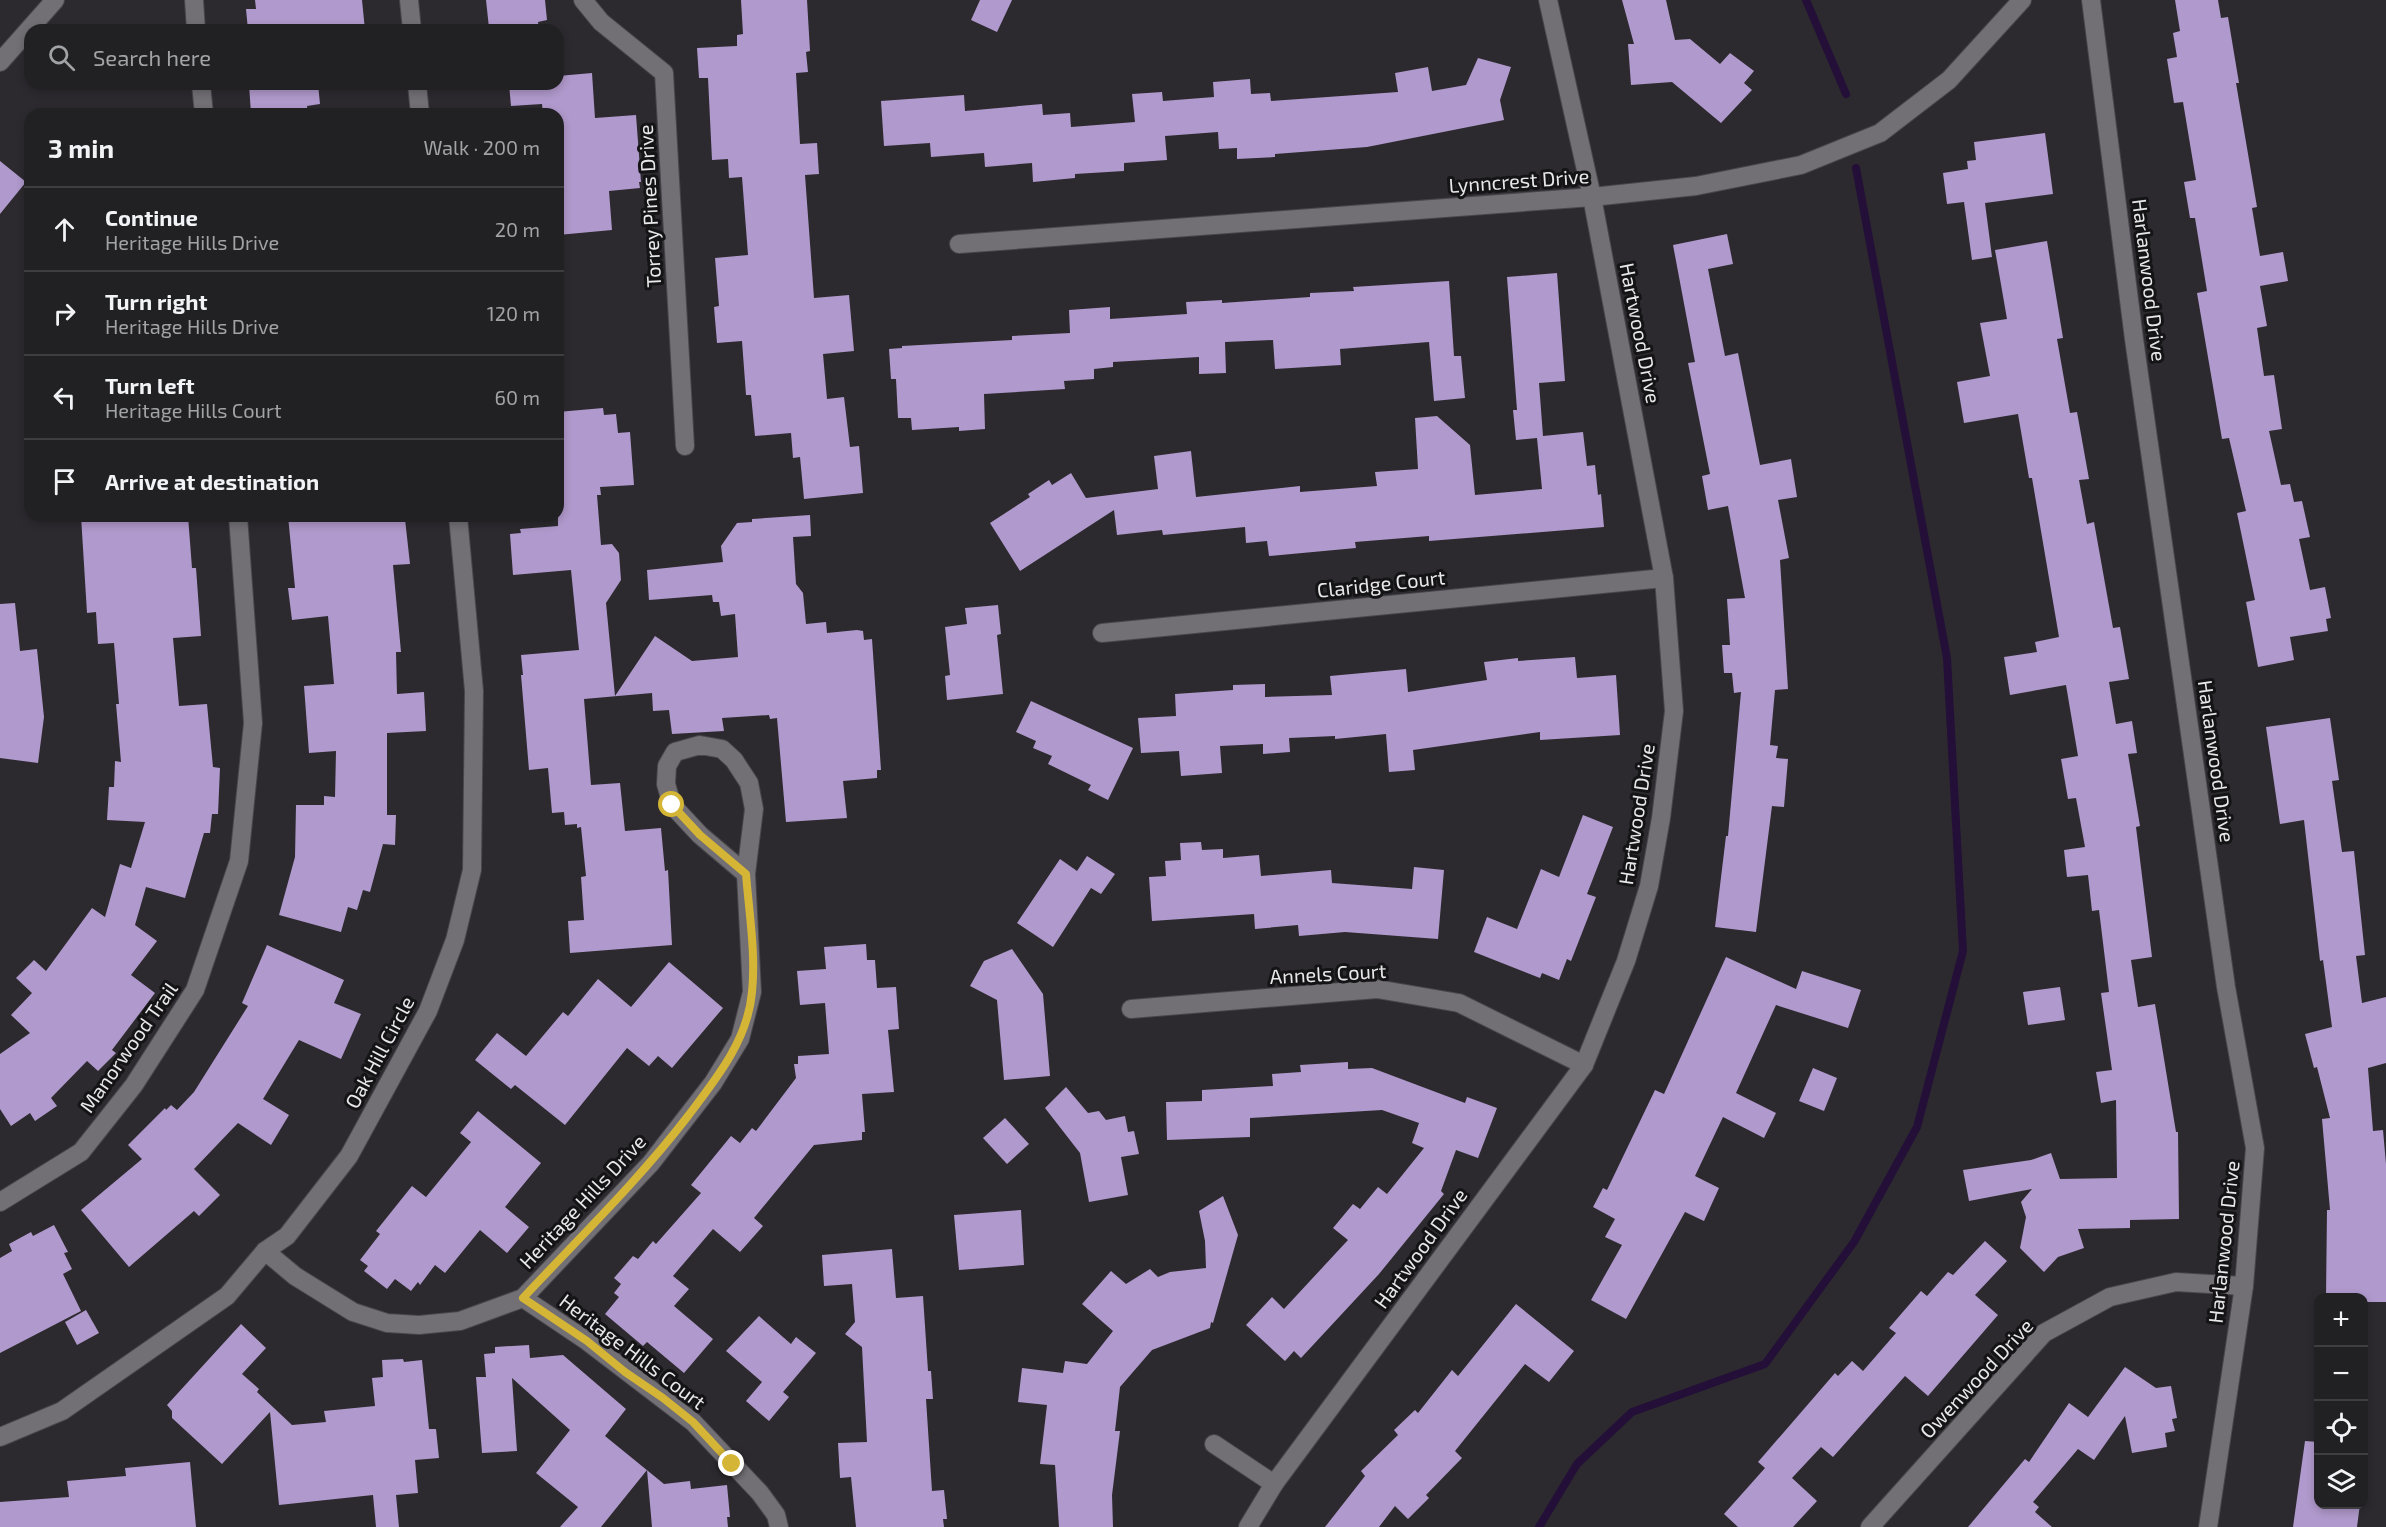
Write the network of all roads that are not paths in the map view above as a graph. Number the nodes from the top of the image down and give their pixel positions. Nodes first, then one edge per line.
1 (55, 0) edge
2 (194, 0) edge
3 (409, 0) edge
4 (583, 0) edge
5 (1548, 0) edge
6 (2022, 0) edge
7 (2091, 0) edge
8 (34, 24) edge
9 (196, 24) edge
10 (411, 24) edge
11 (24, 35) edge
12 (0, 62) edge
13 (202, 90) edge
14 (418, 90) edge
15 (203, 108) edge
16 (419, 108) edge
17 (1592, 197) junction
18 (959, 244) dead end
19 (685, 446) dead end
20 (238, 522) edge
21 (459, 522) edge
22 (1664, 578) junction
23 (1102, 633) dead end
24 (746, 874) junction
25 (1131, 1009) dead end
26 (1584, 1065) junction
27 (0, 1202) edge
28 (265, 1251) junction
29 (2244, 1286) junction
30 (523, 1298) junction
31 (0, 1437) edge
32 (1214, 1444) dead end
33 (1274, 1484) junction
34 (779, 1527) edge
35 (1248, 1527) edge
36 (1870, 1527) edge
37 (2208, 1527) edge

1 - 8 street
2 - 9 street
3 - 10 street
4 - 19 street, Torrey Pines Drive
5 - 17 street, Hartwood Drive
6 - 17 street, Lynncrest Drive
7 - 29 street, Harlanwood Drive
11 - 12 street
13 - 15 street
14 - 16 street
17 - 18 street, Lynncrest Drive
17 - 22 street, Hartwood Drive
20 - 27 street, Manorwood Trail
21 - 28 street, Oak Hill Circle
22 - 23 street, Claridge Court
22 - 26 street, Hartwood Drive
24 - 24 street, Heritage Hills Drive
24 - 30 street, Heritage Hills Drive
25 - 26 street, Annels Court
26 - 33 street, Hartwood Drive
28 - 30 street, Heritage Hills Drive
28 - 31 street, Oak Hill Circle
29 - 36 street, Owenwood Drive
29 - 37 street, Harlanwood Drive
30 - 34 street, Heritage Hills Court
32 - 33 street
33 - 35 street, Hartwood Drive

